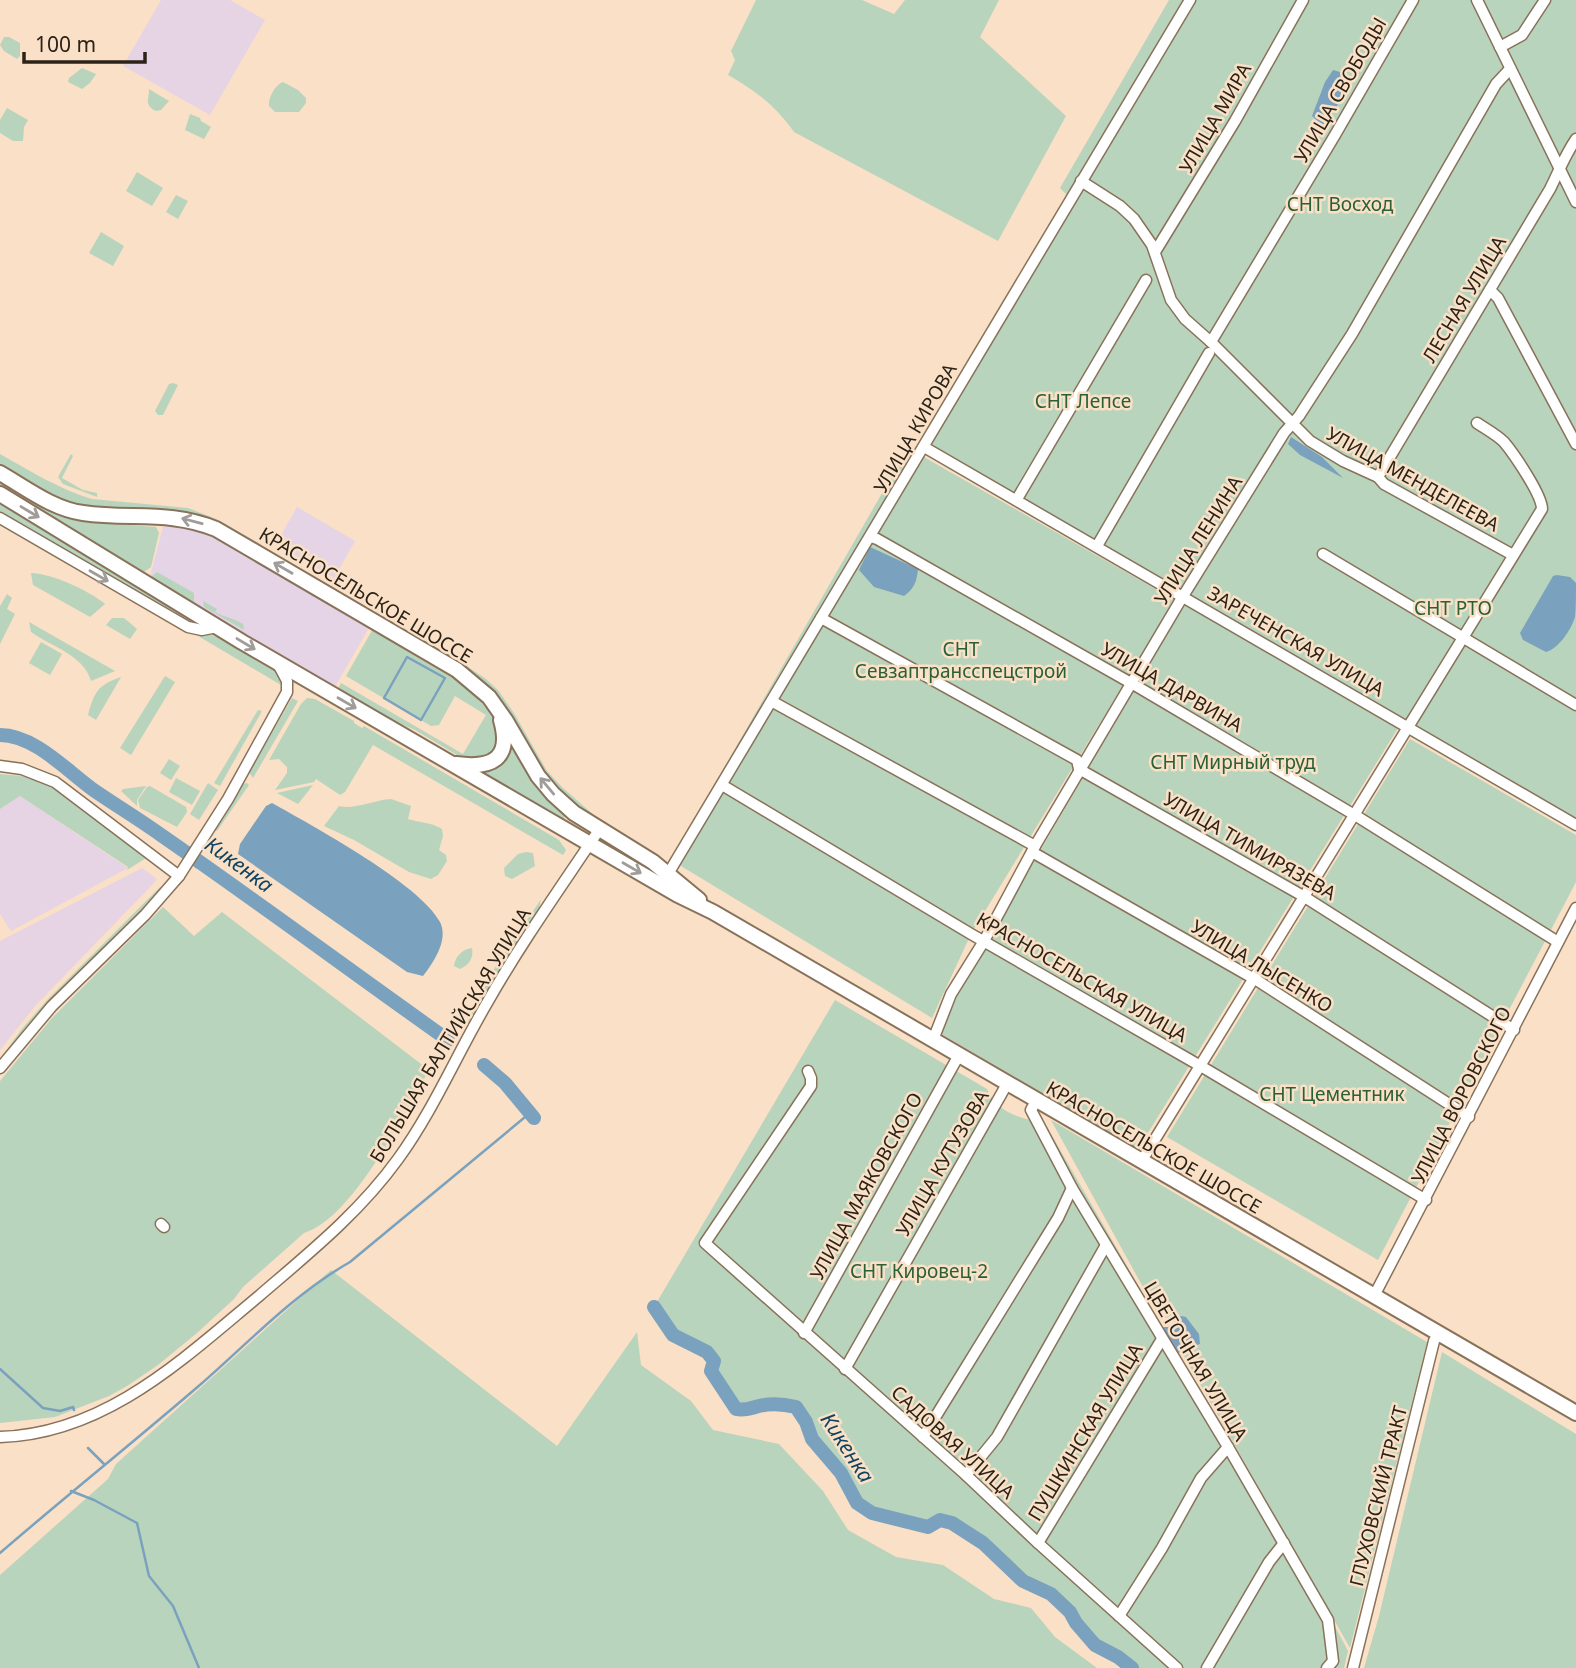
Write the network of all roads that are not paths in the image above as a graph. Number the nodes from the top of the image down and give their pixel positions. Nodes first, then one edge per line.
1 (1190, 0) edge
2 (1303, 0) edge
3 (1413, 0) edge
4 (1477, 0) edge
5 (1545, 0) edge
6 (1500, 47) junction
7 (1510, 69) junction
8 (1576, 138) edge
9 (1560, 170) junction
10 (1081, 180) junction
11 (1576, 202) edge
12 (1155, 252) junction
13 (1146, 280) dead end
14 (1490, 290) junction
15 (1211, 342) junction
16 (1209, 353) dead end
17 (1477, 423) dead end
18 (1292, 424) junction
19 (1576, 444) edge
20 (924, 447) junction
21 (0, 473) edge
22 (1378, 477) junction
23 (0, 494) edge
24 (1017, 499) junction
25 (0, 518) edge
26 (871, 537) junction
27 (1097, 546) junction
28 (1323, 554) dead end
29 (1513, 555) junction
30 (1183, 596) junction
31 (821, 618) junction
32 (217, 627) junction
33 (1464, 638) junction
34 (275, 661) junction
35 (1132, 683) junction
36 (318, 686) junction
37 (287, 692) junction
38 (773, 702) junction
39 (1576, 705) edge
40 (497, 708) junction
41 (1409, 728) junction
42 (451, 763) junction
43 (0, 766) edge
44 (1079, 769) junction
45 (722, 785) junction
46 (1355, 816) junction
47 (1576, 825) edge
48 (599, 830) junction
49 (590, 844) junction
50 (1033, 849) junction
51 (182, 872) junction
52 (668, 874) junction
53 (1303, 896) junction
54 (1576, 908) edge
55 (713, 912) junction
56 (984, 941) junction
57 (1558, 942) junction
58 (1254, 979) junction
59 (1514, 1030) junction
60 (933, 1040) junction
61 (959, 1055) junction
62 (1201, 1066) junction
63 (0, 1068) edge
64 (808, 1071) dead end
65 (1007, 1084) junction
66 (1033, 1105) junction
67 (1469, 1117) junction
68 (1141, 1162) junction
69 (1072, 1188) junction
70 (1426, 1200) junction
71 (1106, 1245) junction
72 (1374, 1296) junction
73 (804, 1333) junction
74 (1438, 1334) junction
75 (1162, 1339) junction
76 (845, 1369) junction
77 (1576, 1413) edge
78 (0, 1437) edge
79 (923, 1437) junction
80 (1228, 1447) junction
81 (967, 1475) junction
82 (1038, 1543) junction
83 (1284, 1543) junction
84 (1119, 1616) junction
85 (1177, 1668) edge
86 (1207, 1668) edge
87 (1327, 1668) edge
88 (1353, 1668) edge

1 - 10 street, УЛИЦА КИРОВА
2 - 12 street, УЛИЦА МИРА
3 - 15 street, УЛИЦА СВОБОДЫ
4 - 6 street
5 - 6 street
6 - 7 street
7 - 9 street
7 - 18 street, УЛИЦА ЛЕНИНА
8 - 9 street, ЛЕСНАЯ УЛИЦА
9 - 11 street
9 - 14 street, ЛЕСНАЯ УЛИЦА
10 - 12 street, УЛИЦА МЕНДЕЛЕЕВА
10 - 20 street, УЛИЦА КИРОВА
12 - 15 street, УЛИЦА МЕНДЕЛЕЕВА
13 - 24 street
14 - 19 street
14 - 22 street, ЛЕСНАЯ УЛИЦА
15 - 18 street, УЛИЦА МЕНДЕЛЕЕВА
16 - 27 street
17 - 29 street
18 - 22 street, УЛИЦА МЕНДЕЛЕЕВА
18 - 30 street, УЛИЦА ЛЕНИНА
20 - 24 street, ЗАРЕЧЕНСКАЯ УЛИЦА
20 - 26 street, УЛИЦА КИРОВА
40 -> 21 main road, КРАСНОСЕЛЬСКОЕ ШОССЕ
22 - 29 street, УЛИЦА МЕНДЕЛЕЕВА
23 -> 32 main road, КРАСНОСЕЛЬСКОЕ ШОССЕ
24 - 27 street, ЗАРЕЧЕНСКАЯ УЛИЦА
25 -> 32 street
26 - 31 street, УЛИЦА КИРОВА
26 - 35 street, УЛИЦА ДАРВИНА
27 - 30 street, ЗАРЕЧЕНСКАЯ УЛИЦА
28 - 33 street
29 - 33 street
30 - 35 street, УЛИЦА ЛЕНИНА
30 - 41 street, ЗАРЕЧЕНСКАЯ УЛИЦА
31 - 38 street, УЛИЦА КИРОВА
31 - 44 street, УЛИЦА ТИМИРЯЗЕВА
32 -> 34 main road, КРАСНОСЕЛЬСКОЕ ШОССЕ
33 - 39 street
33 - 41 street
34 - 36 main road, КРАСНОСЕЛЬСКОЕ ШОССЕ
34 - 37 street
35 - 44 street, УЛИЦА ЛЕНИНА
35 - 46 street, УЛИЦА ДАРВИНА
36 - 37 street
36 -> 42 main road, КРАСНОСЕЛЬСКОЕ ШОССЕ
37 - 51 street
38 - 45 street, УЛИЦА КИРОВА
38 - 50 street, УЛИЦА ЛЫСЕНКО
40 - 42 main road
48 -> 40 main road, КРАСНОСЕЛЬСКОЕ ШОССЕ
41 - 46 street
41 - 47 street, ЗАРЕЧЕНСКАЯ УЛИЦА
42 - 49 main road, КРАСНОСЕЛЬСКОЕ ШОССЕ
43 - 51 street
44 - 50 street, УЛИЦА ЛЕНИНА
44 - 53 street, УЛИЦА ТИМИРЯЗЕВА
45 - 52 street, УЛИЦА КИРОВА
45 - 56 street, КРАСНОСЕЛЬСКАЯ УЛИЦА
46 - 53 street
46 - 57 street, УЛИЦА ДАРВИНА
48 - 49 street, БОЛЬШАЯ БАЛТИЙСКАЯ УЛИЦА
48 - 52 main road, КРАСНОСЕЛЬСКОЕ ШОССЕ
49 -> 55 main road, КРАСНОСЕЛЬСКОЕ ШОССЕ
49 - 78 street, БОЛЬШАЯ БАЛТИЙСКАЯ УЛИЦА
50 - 56 street, УЛИЦА ЛЕНИНА
50 - 58 street, УЛИЦА ЛЫСЕНКО
51 - 63 street
52 - 55 main road, КРАСНОСЕЛЬСКОЕ ШОССЕ
53 - 58 street
53 - 59 street, УЛИЦА ТИМИРЯЗЕВА
54 - 57 street, УЛИЦА ВОРОВСКОГО
55 - 60 main road, КРАСНОСЕЛЬСКОЕ ШОССЕ
56 - 60 street, УЛИЦА ЛЕНИНА
56 - 62 street, КРАСНОСЕЛЬСКАЯ УЛИЦА
57 - 59 street, УЛИЦА ВОРОВСКОГО
58 - 62 street
58 - 67 street, УЛИЦА ЛЫСЕНКО
59 - 67 street, УЛИЦА ВОРОВСКОГО
60 - 61 main road, КРАСНОСЕЛЬСКОЕ ШОССЕ
61 - 65 main road, КРАСНОСЕЛЬСКОЕ ШОССЕ
61 - 73 street, УЛИЦА МАЯКОВСКОГО
62 - 68 street
62 - 70 street, КРАСНОСЕЛЬСКАЯ УЛИЦА
64 - 73 street, САДОВАЯ УЛИЦА
65 - 66 main road, КРАСНОСЕЛЬСКОЕ ШОССЕ
65 - 76 street, УЛИЦА КУТУЗОВА
66 - 68 main road, КРАСНОСЕЛЬСКОЕ ШОССЕ
66 - 69 street, ЦВЕТОЧНАЯ УЛИЦА
67 - 70 street, УЛИЦА ВОРОВСКОГО
68 - 72 main road, КРАСНОСЕЛЬСКОЕ ШОССЕ
69 - 71 street, ЦВЕТОЧНАЯ УЛИЦА
69 - 79 street
70 - 72 street, УЛИЦА ВОРОВСКОГО
71 - 75 street, ЦВЕТОЧНАЯ УЛИЦА
71 - 81 street
72 - 74 main road, КРАСНОСЕЛЬСКОЕ ШОССЕ
73 - 76 street, САДОВАЯ УЛИЦА
74 - 77 main road, КРАСНОСЕЛЬСКОЕ ШОССЕ
74 - 88 street, ГЛУХОВСКИЙ ТРАКТ
75 - 80 street, ЦВЕТОЧНАЯ УЛИЦА
75 - 82 street, ПУШКИНСКАЯ УЛИЦА
76 - 79 street, САДОВАЯ УЛИЦА
79 - 81 street, САДОВАЯ УЛИЦА
80 - 83 street, ЦВЕТОЧНАЯ УЛИЦА
80 - 84 street
81 - 82 street, САДОВАЯ УЛИЦА
82 - 84 street, САДОВАЯ УЛИЦА
83 - 86 street
83 - 87 street, ЦВЕТОЧНАЯ УЛИЦА
84 - 85 street, САДОВАЯ УЛИЦА

